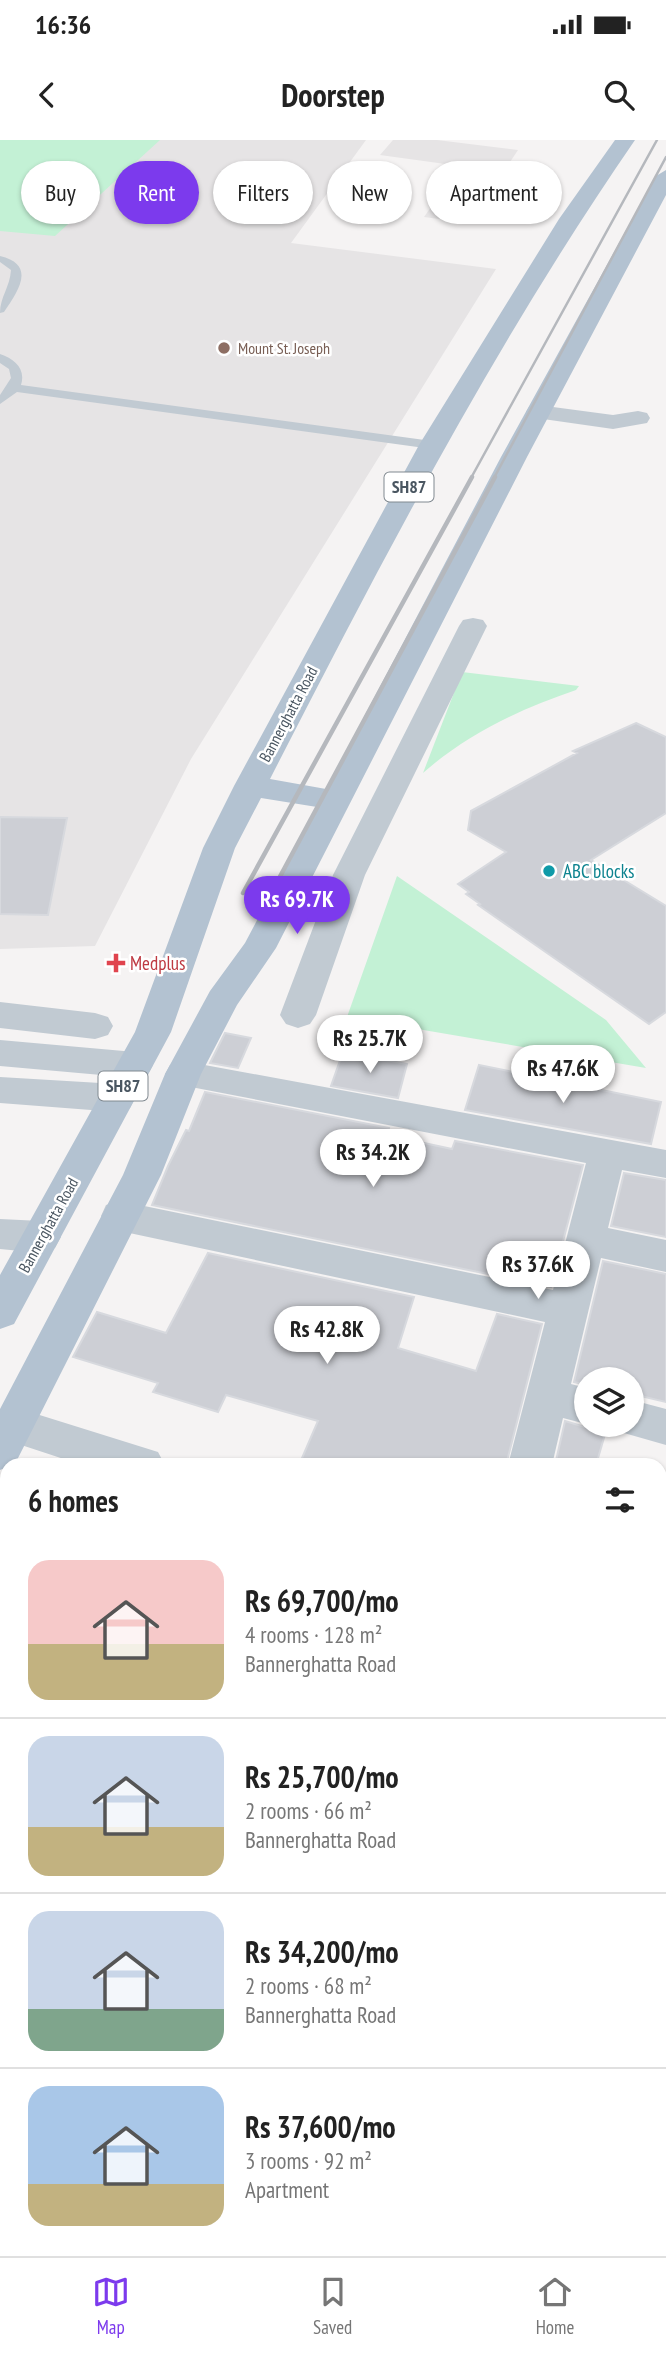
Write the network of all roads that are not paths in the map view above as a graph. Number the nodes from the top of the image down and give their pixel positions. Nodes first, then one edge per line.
1 (625, 140) edge
2 (666, 176) edge
3 (0, 259) edge
4 (0, 310) edge
5 (0, 358) edge
6 (16, 388) junction
7 (0, 400) edge
8 (432, 445) junction
9 (473, 626) dead end
10 (250, 786) junction
11 (336, 800) junction
12 (0, 1015) edge
13 (298, 1015) dead end
14 (95, 1026) dead end
15 (0, 1053) edge
16 (135, 1065) junction
17 (183, 1074) junction
18 (0, 1090) edge
19 (117, 1098) junction
20 (607, 1153) junction
21 (666, 1164) edge
22 (120, 1216) junction
23 (0, 1234) edge
24 (41, 1237) junction
25 (586, 1239) junction
26 (666, 1256) edge
27 (568, 1310) junction
28 (0, 1312) edge
29 (547, 1396) junction
30 (574, 1403) edge
31 (644, 1421) edge
32 (666, 1427) edge
33 (7, 1438) edge
34 (108, 1458) edge
35 (532, 1458) edge

1 - 8 main road, Bannerghatta Road / SH87
2 - 11 main road
3 - 4 lane
5 - 6 lane
6 - 7 lane
6 - 8 lane
8 - 10 main road, Bannerghatta Road / SH87
9 - 13 street
10 - 11 main road
10 - 16 main road, Bannerghatta Road / SH87
11 - 17 main road
12 - 14 street
15 - 16 street
16 - 19 main road, Bannerghatta Road / SH87
17 - 20 street
17 - 22 main road
18 - 19 street
19 - 24 main road, Bannerghatta Road / SH87
20 - 21 street
20 - 25 street
22 - 27 street
22 - 33 main road
23 - 24 street
24 - 28 main road, Bannerghatta Road / SH87
25 - 26 street
25 - 27 street
27 - 29 street
29 - 30 street
29 - 35 street
31 - 32 street
33 - 34 street

